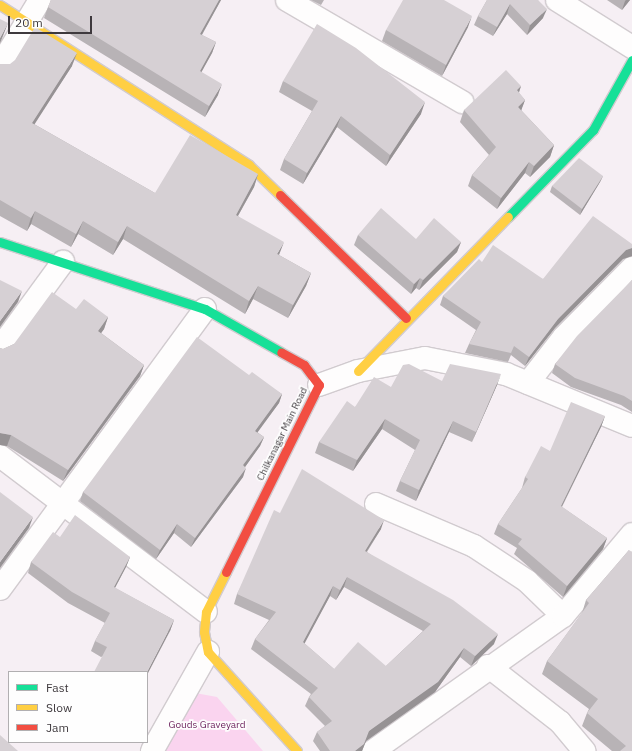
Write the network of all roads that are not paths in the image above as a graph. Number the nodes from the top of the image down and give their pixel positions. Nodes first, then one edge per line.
1 (40, 0) edge
2 (287, 0) edge
3 (557, 0) edge
4 (0, 5) edge
5 (26, 24) junction
6 (632, 47) edge
7 (632, 60) edge
8 (0, 66) edge
9 (462, 102) dead end
10 (0, 242) edge
11 (63, 262) junction
12 (632, 268) edge
13 (205, 309) junction
14 (406, 318) junction
15 (0, 348) edge
16 (358, 371) junction
17 (528, 383) junction
18 (319, 385) junction
19 (632, 426) edge
20 (0, 456) edge
21 (65, 504) junction
22 (376, 504) dead end
23 (632, 534) edge
24 (0, 589) edge
25 (206, 612) junction
26 (563, 616) junction
27 (208, 652) junction
28 (488, 666) junction
29 (152, 751) edge
30 (297, 751) edge
31 (373, 751) edge
32 (584, 751) edge

1 - 5 street
2 - 9 street
3 - 6 street
4 - 5 street
5 - 8 street
5 - 14 street
7 - 14 street
10 - 11 street, Chilkanagar Main Road
11 - 13 street, Chilkanagar Main Road
11 - 15 street
12 - 17 street
13 - 18 street, Chilkanagar Main Road
13 - 21 street
14 - 16 street
16 - 17 street
16 - 18 street
17 - 19 street
18 - 25 street, Chilkanagar Main Road
20 - 21 street
21 - 24 street
21 - 25 street
22 - 26 street
23 - 26 street
25 - 27 street, Chilkanagar Main Road
26 - 28 street
27 - 29 street
27 - 30 street
28 - 31 street
28 - 32 street

